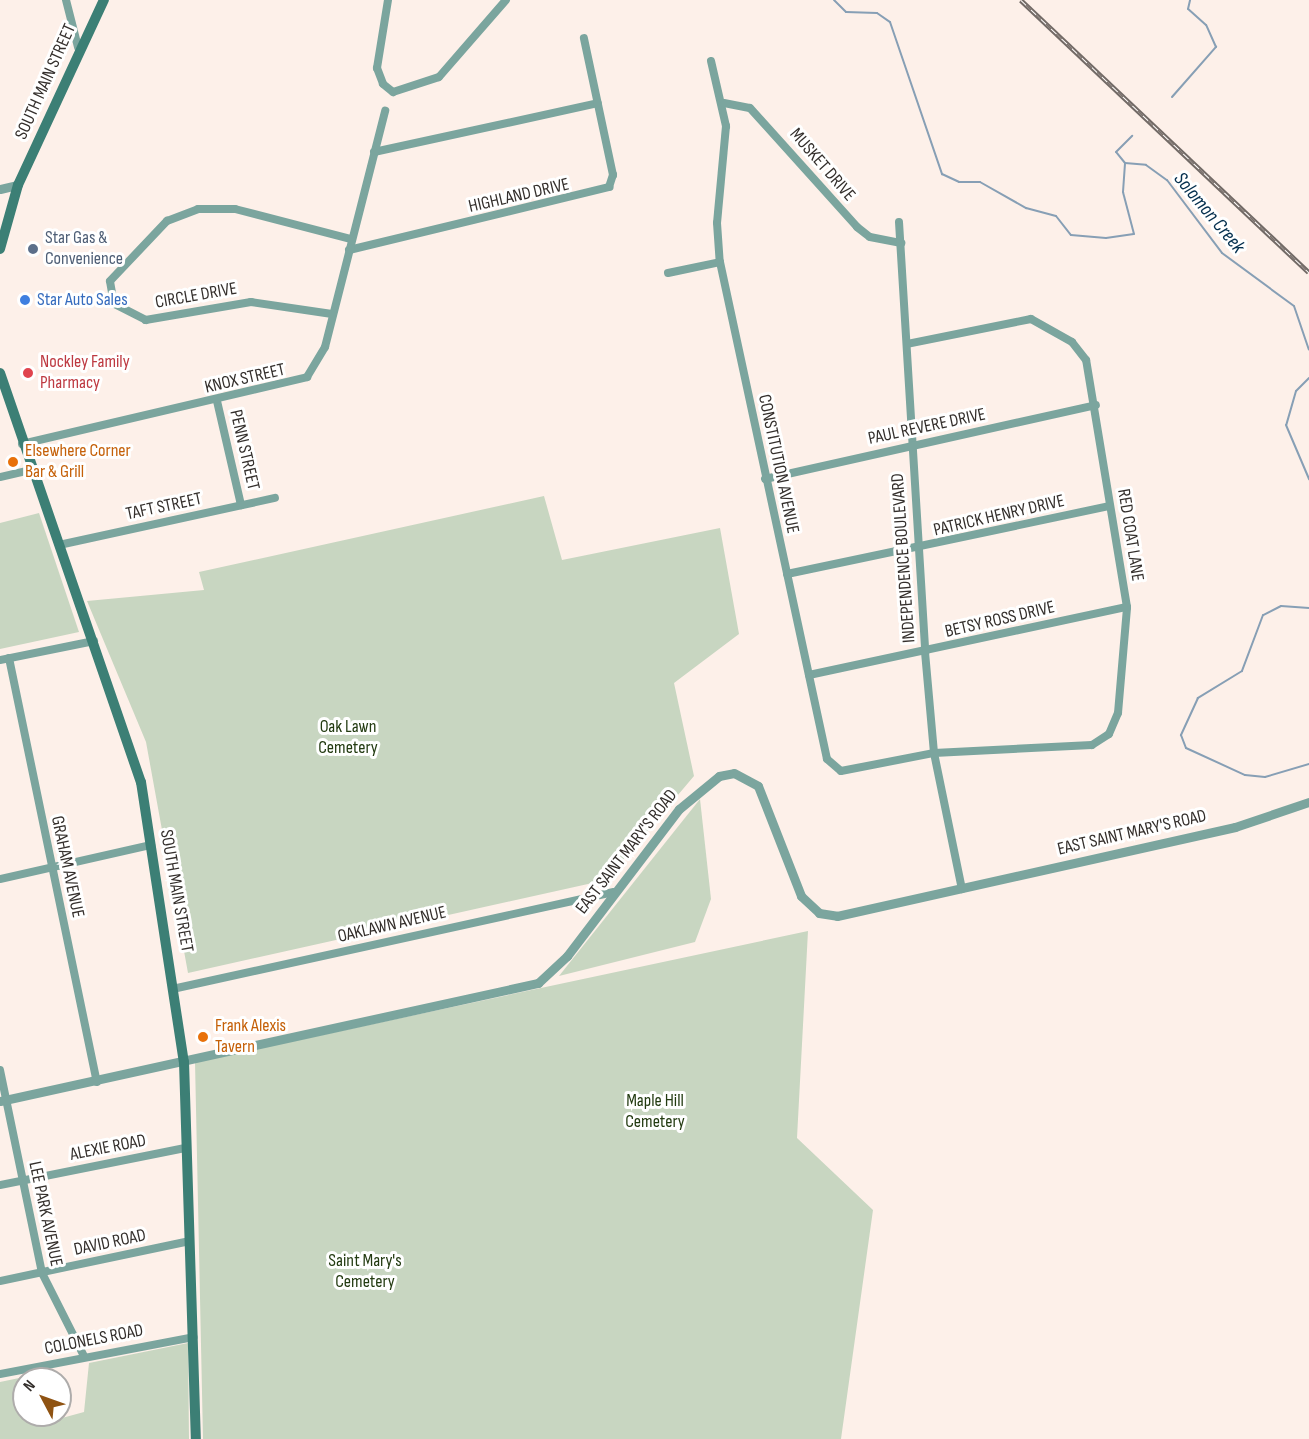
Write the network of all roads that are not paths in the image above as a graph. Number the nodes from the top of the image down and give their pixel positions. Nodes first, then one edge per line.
1 (66, 0) edge
2 (104, 0) edge
3 (388, 0) edge
4 (507, 0) edge
5 (584, 38) dead end
6 (78, 47) junction
7 (711, 61) dead end
8 (598, 103) junction
9 (724, 103) junction
10 (385, 111) dead end
11 (374, 152) junction
12 (18, 185) junction
13 (0, 189) edge
14 (899, 222) dead end
15 (351, 239) junction
16 (901, 243) junction
17 (0, 249) edge
18 (349, 250) junction
19 (720, 262) junction
20 (668, 273) dead end
21 (332, 314) junction
22 (907, 344) junction
23 (0, 373) edge
24 (217, 401) junction
25 (1096, 405) junction
26 (22, 444) junction
27 (912, 445) junction
28 (31, 470) junction
29 (0, 477) edge
30 (765, 479) junction
31 (275, 498) dead end
32 (242, 505) junction
33 (1110, 506) junction
34 (59, 545) junction
35 (918, 549) junction
36 (787, 574) junction
37 (1127, 607) junction
38 (94, 641) junction
39 (925, 652) junction
40 (9, 658) junction
41 (0, 660) edge
42 (809, 675) junction
43 (934, 753) junction
44 (1309, 802) edge
45 (151, 845) junction
46 (52, 867) junction
47 (0, 879) edge
48 (962, 889) junction
49 (614, 892) junction
50 (177, 988) junction
51 (184, 1062) junction
52 (0, 1070) edge
53 (97, 1082) junction
54 (3, 1100) edge
55 (186, 1148) junction
56 (22, 1180) junction
57 (0, 1185) edge
58 (190, 1241) junction
59 (42, 1273) junction
60 (0, 1281) edge
61 (194, 1337) junction
62 (84, 1356) junction
63 (0, 1374) edge
64 (196, 1439) edge

1 - 6 street
2 - 6 main road, SOUTH MAIN STREET
3 - 4 street
5 - 8 street, HIGHLAND DRIVE
6 - 12 main road, SOUTH MAIN STREET
7 - 9 street, CONSTITUTION AVENUE
8 - 11 street
8 - 18 street, HIGHLAND DRIVE
9 - 16 street, MUSKET DRIVE
9 - 19 street, CONSTITUTION AVENUE
10 - 11 street, KNOX STREET
11 - 15 street, KNOX STREET
12 - 13 street
12 - 17 main road, SOUTH MAIN STREET
14 - 16 street, INDEPENDENCE BOULEVARD
15 - 18 street, KNOX STREET
15 - 21 street, CIRCLE DRIVE
16 - 22 street, INDEPENDENCE BOULEVARD
18 - 21 street, KNOX STREET
19 - 20 street
19 - 30 street, CONSTITUTION AVENUE
21 - 24 street, KNOX STREET
22 - 25 street, RED COAT LANE
22 - 27 street, INDEPENDENCE BOULEVARD
23 - 26 main road, SOUTH MAIN STREET
24 - 26 street, KNOX STREET
24 - 32 street, PENN STREET
25 - 27 street, PAUL REVERE DRIVE
25 - 33 street, RED COAT LANE
26 - 28 main road, SOUTH MAIN STREET
27 - 30 street, PAUL REVERE DRIVE
27 - 35 street, INDEPENDENCE BOULEVARD
28 - 29 street
28 - 34 main road, SOUTH MAIN STREET
30 - 36 street, CONSTITUTION AVENUE
31 - 32 street, TAFT STREET
32 - 34 street, TAFT STREET
33 - 35 street, PATRICK HENRY DRIVE
33 - 37 street, RED COAT LANE
34 - 38 main road, SOUTH MAIN STREET
35 - 36 street, PATRICK HENRY DRIVE
35 - 39 street, INDEPENDENCE BOULEVARD
36 - 42 street, CONSTITUTION AVENUE
37 - 39 street, BETSY ROSS DRIVE
37 - 43 street, RED COAT LANE
38 - 40 street
38 - 45 main road, SOUTH MAIN STREET
39 - 42 street, BETSY ROSS DRIVE
39 - 43 street, INDEPENDENCE BOULEVARD
40 - 41 street
40 - 46 street, GRAHAM AVENUE
42 - 43 street, CONSTITUTION AVENUE
43 - 48 street, INDEPENDENCE BOULEVARD
44 - 48 street, EAST SAINT MARY'S ROAD
45 - 46 street
45 - 50 main road, SOUTH MAIN STREET
46 - 47 street
46 - 53 street, GRAHAM AVENUE
48 - 49 street, EAST SAINT MARY'S ROAD
49 - 50 street, OAKLAWN AVENUE
49 - 51 street, EAST SAINT MARY'S ROAD
50 - 51 main road, SOUTH MAIN STREET
51 - 53 street, EAST SAINT MARY'S ROAD
51 - 55 main road, SOUTH MAIN STREET
52 - 54 street, LEE PARK AVENUE
53 - 54 street, EAST SAINT MARY'S ROAD
54 - 56 street, LEE PARK AVENUE
55 - 56 street, ALEXIE ROAD
55 - 58 main road, SOUTH MAIN STREET
56 - 57 street, ALEXIE ROAD
56 - 59 street, LEE PARK AVENUE
58 - 59 street, DAVID ROAD
58 - 61 main road, SOUTH MAIN STREET
59 - 60 street, DAVID ROAD
59 - 62 street, LEE PARK AVENUE
61 - 62 street, COLONELS ROAD
61 - 64 main road, SOUTH MAIN STREET
62 - 63 street, COLONELS ROAD

